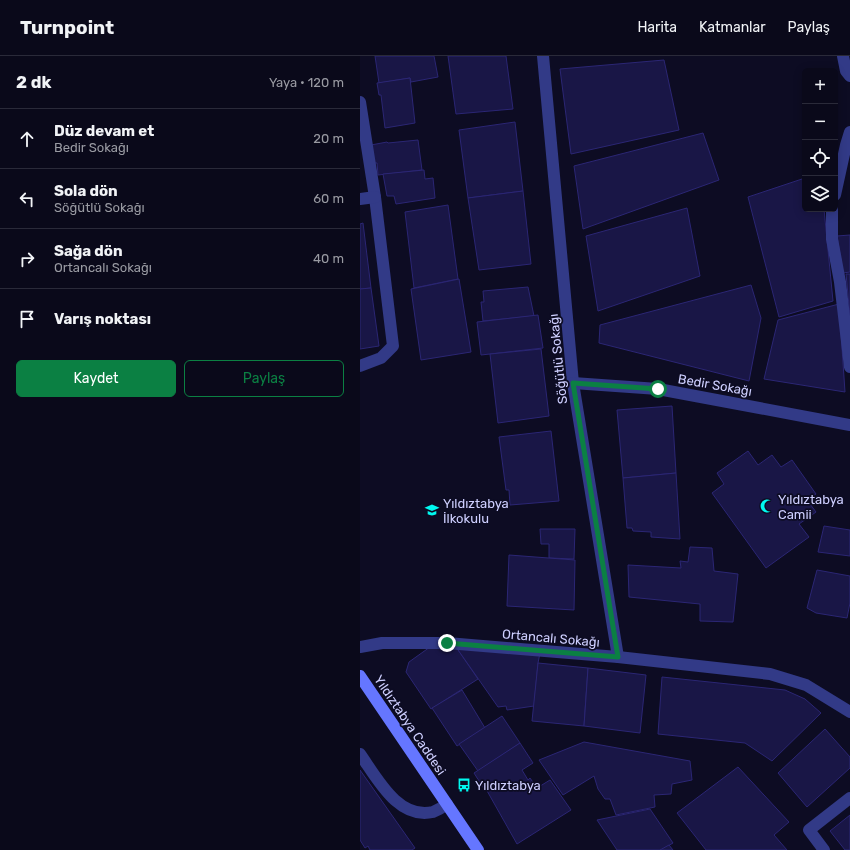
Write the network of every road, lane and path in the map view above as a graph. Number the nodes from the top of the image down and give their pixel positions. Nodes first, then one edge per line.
1 (543, 56) edge
2 (844, 56) edge
3 (850, 76) edge
4 (360, 102) edge
5 (850, 132) edge
6 (838, 182) edge
7 (375, 197) junction
8 (360, 199) edge
9 (832, 212) edge
10 (360, 366) edge
11 (850, 367) edge
12 (573, 383) junction
13 (850, 423) edge
14 (360, 646) edge
15 (618, 657) junction
16 (360, 676) edge
17 (850, 712) edge
18 (360, 754) edge
19 (850, 798) edge
20 (447, 804) junction
21 (478, 850) edge
22 (824, 850) edge

1 - 12 street, Söğütlü Sokağı
2 - 3 street
4 - 7 street
5 - 6 street
7 - 8 street
7 - 10 street
9 - 11 street
12 - 13 street, Bedir Sokağı
12 - 15 street, Söğütlü Sokağı
14 - 15 street, Ortancalı Sokağı
15 - 17 street, Ortancalı Sokağı
16 - 20 main road, Yıldıztabya Caddesi
18 - 20 street
19 - 22 street
20 - 21 main road, Yıldıztabya Caddesi

